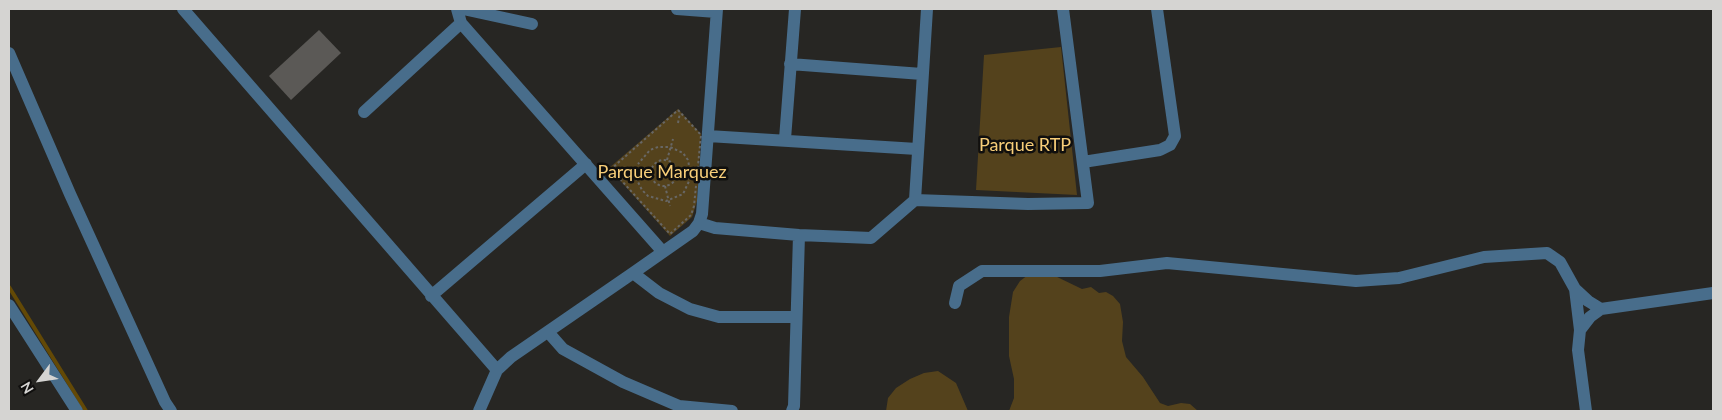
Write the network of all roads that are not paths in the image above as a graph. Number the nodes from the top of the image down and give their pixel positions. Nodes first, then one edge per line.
1 (183, 9) edge
2 (456, 9) edge
3 (463, 9) edge
4 (677, 9) edge
5 (795, 9) edge
6 (927, 9) edge
7 (1063, 9) edge
8 (1157, 9) edge
9 (717, 10) edge
10 (461, 23) junction
11 (532, 24) dead end
12 (9, 53) edge
13 (790, 64) junction
14 (922, 74) junction
15 (364, 112) dead end
16 (708, 136) junction
17 (785, 139) junction
18 (917, 149) junction
19 (1083, 162) junction
20 (586, 164) junction
21 (915, 200) junction
22 (699, 223) junction
23 (799, 235) junction
24 (663, 252) junction
25 (633, 273) junction
26 (1575, 290) junction
27 (1713, 293) edge
28 (431, 296) junction
29 (955, 303) dead end
30 (9, 305) edge
31 (1601, 309) junction
32 (796, 317) junction
33 (1580, 330) junction
34 (548, 332) junction
35 (497, 370) junction
36 (78, 411) edge
37 (171, 411) edge
38 (479, 411) edge
39 (732, 411) edge
40 (792, 411) edge
41 (1586, 411) edge

1 - 28 street
2 - 10 street
3 - 11 street
4 - 9 street
5 - 13 street
6 - 14 street
7 - 19 street
8 - 19 street
9 - 16 street
10 - 15 street
10 - 20 street
12 - 37 street
13 - 14 street
13 - 17 street
14 - 18 street
16 - 17 street
16 - 22 street
17 - 18 street
18 - 21 street
19 - 21 street
20 - 24 street
20 - 28 street
21 - 23 street
22 - 23 street
22 - 24 street
23 - 32 street
24 - 25 street
25 - 32 street
25 - 34 street
26 - 29 street
26 - 31 street
26 - 33 street
27 - 31 street
28 - 35 street
30 - 36 street
31 - 33 street
32 - 40 street
33 - 41 street
34 - 35 street
34 - 39 street
35 - 38 street

